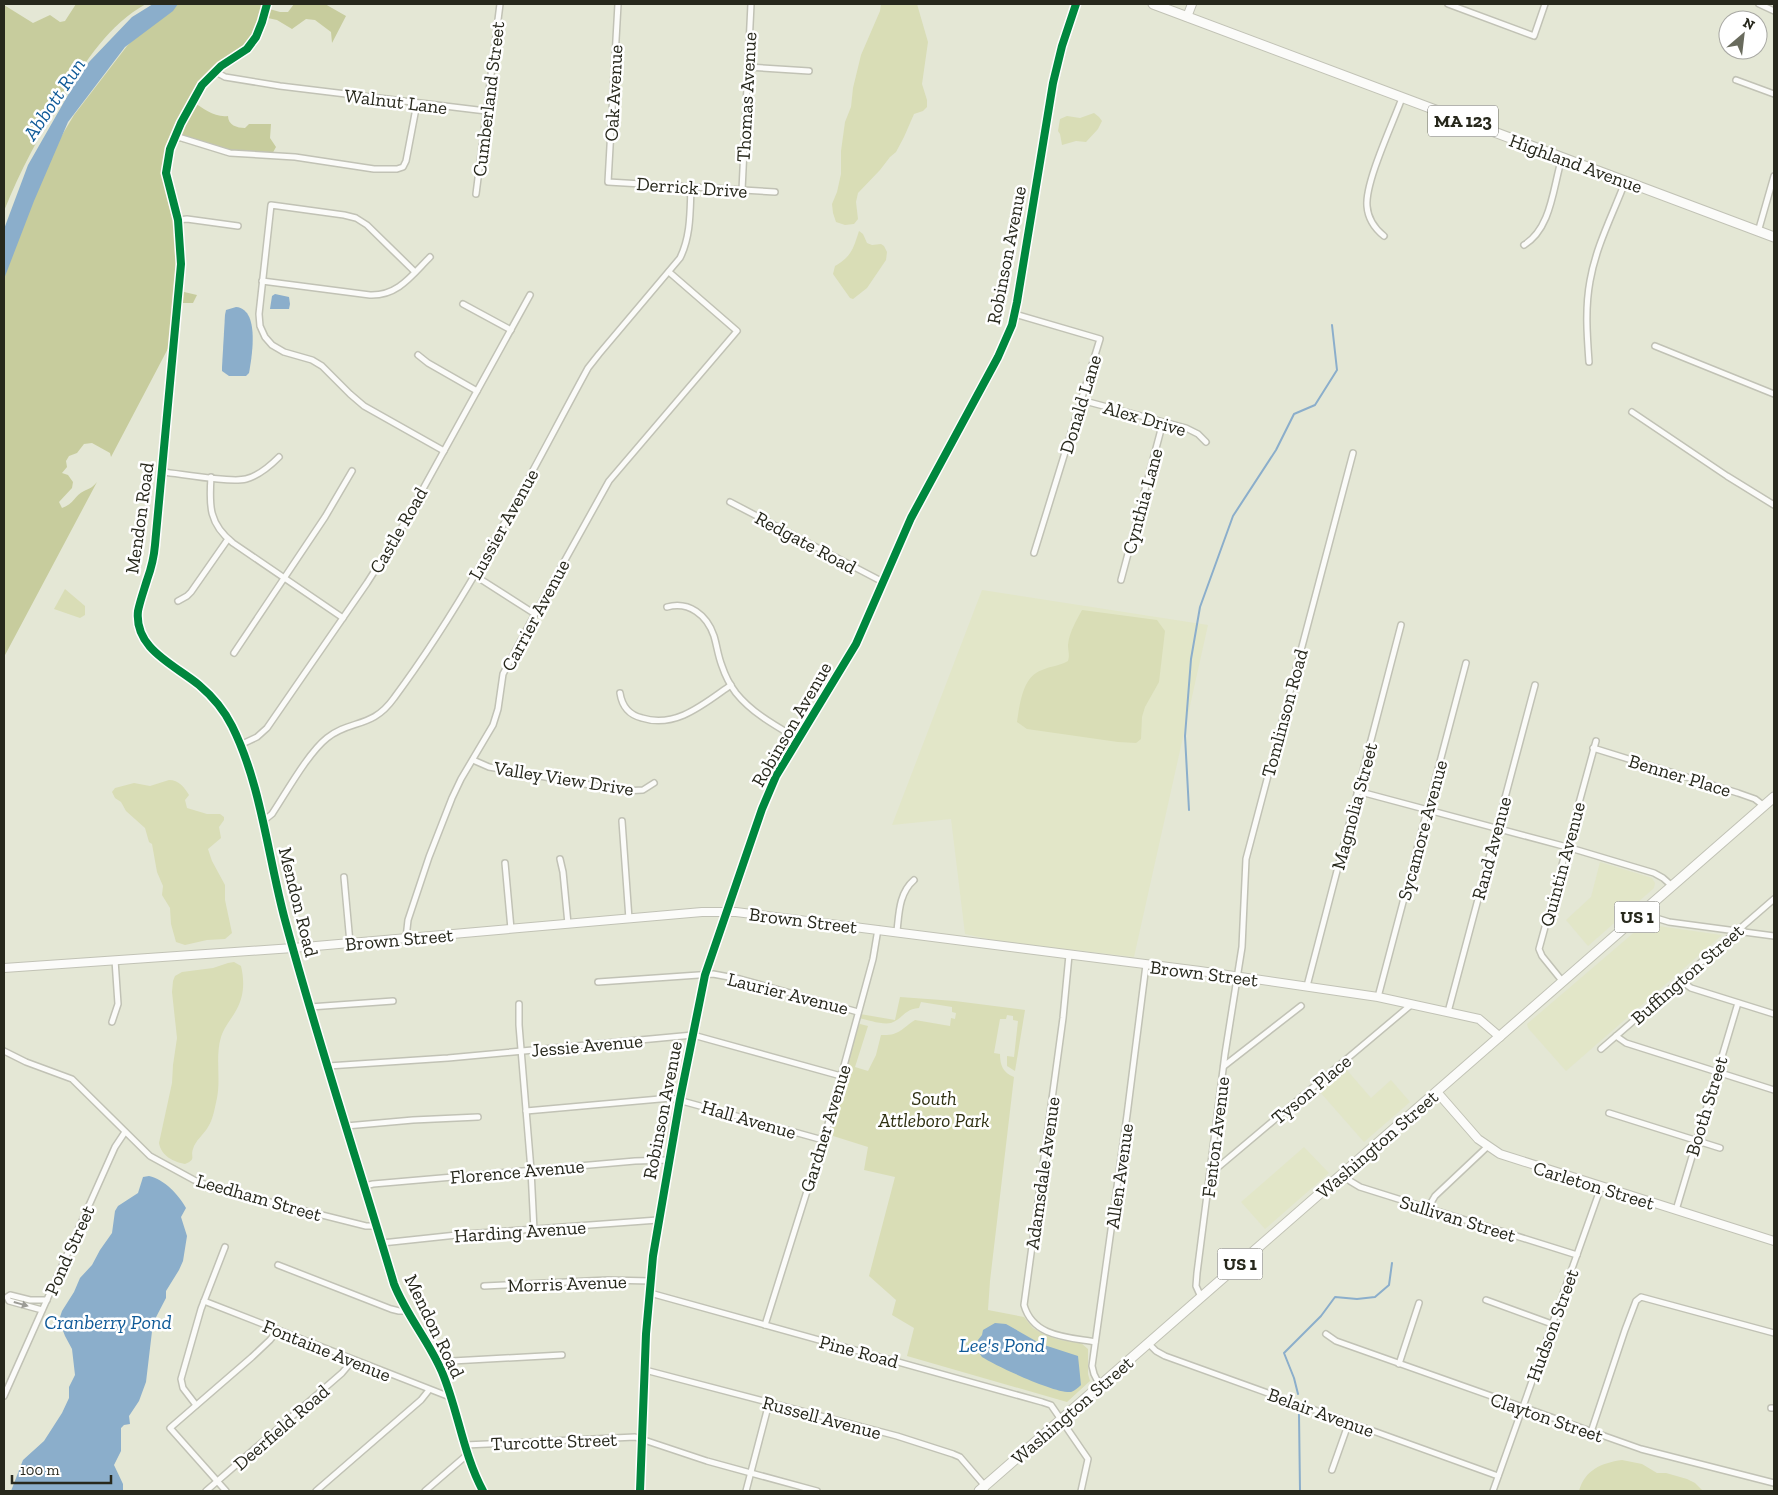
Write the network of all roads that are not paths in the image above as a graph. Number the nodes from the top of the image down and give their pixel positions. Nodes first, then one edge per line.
1 (267, 4) edge
2 (500, 4) edge
3 (618, 4) edge
4 (751, 4) edge
5 (1076, 4) edge
6 (1153, 4) edge
7 (1192, 4) edge
8 (1448, 4) edge
9 (1545, 4) edge
10 (1759, 4) edge
11 (1774, 11) edge
12 (1187, 17) junction
13 (748, 67) junction
14 (214, 71) junction
15 (809, 71) dead end
16 (1736, 80) dead end
17 (1774, 94) edge
18 (1402, 98) junction
19 (417, 103) junction
20 (486, 111) junction
21 (175, 136) junction
22 (1562, 158) junction
23 (1774, 176) edge
24 (608, 182) joint
25 (1625, 182) junction
26 (691, 187) junction
27 (742, 190) junction
28 (775, 192) dead end
29 (476, 194) dead end
30 (178, 220) junction
31 (238, 226) dead end
32 (1758, 232) junction
33 (1384, 236) dead end
34 (1774, 237) edge
35 (1524, 245) dead end
36 (430, 257) dead end
37 (415, 272) junction
38 (669, 272) junction
39 (262, 281) junction
40 (530, 295) dead end
41 (463, 304) dead end
42 (1015, 314) junction
43 (511, 330) junction
44 (1654, 346) dead end
45 (418, 355) dead end
46 (1589, 362) dead end
47 (477, 391) junction
48 (1774, 394) edge
49 (1081, 400) junction
50 (1632, 412) dead end
51 (1163, 422) junction
52 (1206, 442) dead end
53 (444, 451) junction
54 (1353, 453) dead end
55 (279, 457) dead end
56 (352, 471) dead end
57 (163, 472) junction
58 (211, 477) junction
59 (730, 502) dead end
60 (1774, 505) edge
61 (228, 539) junction
62 (1034, 554) dead end
63 (474, 576) junction
64 (285, 578) junction
65 (1121, 580) dead end
66 (883, 582) junction
67 (178, 601) dead end
68 (667, 607) dead end
69 (535, 614) junction
70 (343, 618) junction
71 (1402, 625) dead end
72 (234, 653) dead end
73 (1466, 663) dead end
74 (1535, 684) dead end
75 (731, 686) junction
76 (620, 693) dead end
77 (798, 739) junction
78 (1596, 741) dead end
79 (240, 745) junction
80 (1593, 748) junction
81 (473, 760) junction
82 (654, 783) dead end
83 (1358, 791) junction
84 (1774, 797) edge
85 (1764, 806) junction
86 (1427, 810) junction
87 (622, 821) dead end
88 (262, 822) junction
89 (1496, 828) junction
90 (1566, 847) junction
91 (560, 859) dead end
92 (505, 863) dead end
93 (344, 876) dead end
94 (914, 880) dead end
95 (1672, 886) junction
96 (1774, 899) edge
97 (1646, 909) junction
98 (727, 911) junction
99 (629, 919) junction
100 (568, 924) junction
101 (511, 929) junction
102 (878, 929) junction
103 (897, 931) junction
104 (1736, 931) junction
105 (1774, 936) edge
106 (406, 938) junction
107 (350, 943) junction
108 (293, 948) junction
109 (1069, 955) junction
110 (115, 960) junction
111 (1146, 965) junction
112 (4, 968) edge
113 (705, 975) junction
114 (1237, 976) junction
115 (1680, 980) junction
116 (598, 982) dead end
117 (1563, 982) junction
118 (1307, 986) junction
119 (1378, 997) junction
120 (393, 1001) dead end
121 (1738, 1003) junction
122 (519, 1004) dead end
123 (1412, 1004) junction
124 (1301, 1006) dead end
125 (310, 1007) junction
126 (858, 1012) junction
127 (1448, 1012) junction
128 (1774, 1014) edge
129 (112, 1022) dead end
130 (693, 1035) junction
131 (1616, 1036) junction
132 (1500, 1037) junction
133 (1601, 1049) dead end
134 (521, 1050) junction
135 (4, 1051) edge
136 (328, 1066) junction
137 (1224, 1066) junction
138 (1717, 1071) junction
139 (841, 1076) junction
140 (1774, 1090) edge
141 (1437, 1092) junction
142 (680, 1099) junction
143 (526, 1111) junction
144 (1609, 1113) dead end
145 (478, 1117) dead end
146 (346, 1126) junction
147 (125, 1132) junction
148 (823, 1140) junction
149 (1696, 1140) junction
150 (1488, 1147) junction
151 (1720, 1148) dead end
152 (670, 1160) junction
153 (531, 1170) junction
154 (1210, 1174) junction
155 (1343, 1174) junction
156 (365, 1186) junction
157 (1601, 1187) junction
158 (1428, 1208) junction
159 (1676, 1210) junction
160 (658, 1220) junction
161 (377, 1226) junction
162 (534, 1230) junction
163 (1774, 1241) edge
164 (382, 1243) junction
165 (225, 1247) dead end
166 (1577, 1255) junction
167 (278, 1265) dead end
168 (651, 1281) junction
169 (484, 1286) dead end
170 (650, 1293) junction
171 (5, 1297) edge
172 (1201, 1297) junction
173 (47, 1300) junction
174 (1486, 1300) dead end
175 (204, 1301) junction
176 (1419, 1303) dead end
177 (42, 1310) junction
178 (407, 1311) junction
179 (1552, 1324) junction
180 (765, 1325) junction
181 (278, 1330) junction
182 (1326, 1334) dead end
183 (1774, 1334) edge
184 (1095, 1342) junction
185 (1148, 1343) junction
186 (562, 1355) dead end
187 (353, 1360) junction
188 (438, 1364) junction
189 (1399, 1364) junction
190 (646, 1370) junction
191 (1100, 1386) junction
192 (5, 1389) edge
193 (429, 1390) junction
194 (4, 1396) edge
195 (450, 1398) junction
196 (769, 1403) junction
197 (196, 1405) junction
198 (1522, 1408) junction
199 (1061, 1420) junction
200 (1349, 1422) junction
201 (1591, 1432) junction
202 (642, 1440) junction
203 (465, 1445) junction
204 (468, 1454) junction
205 (1332, 1470) dead end
206 (751, 1474) junction
207 (1498, 1476) junction
208 (218, 1482) junction
209 (1774, 1483) edge
210 (983, 1490) edge
211 (206, 1491) edge
212 (226, 1491) edge
213 (316, 1491) edge
214 (425, 1491) edge
215 (483, 1491) edge
216 (640, 1491) edge
217 (746, 1491) edge
218 (817, 1491) edge
219 (1081, 1491) edge
220 (1493, 1491) edge

1 - 14 street, Mendon Road
2 - 20 street, Cumberland Street
3 - 24 street, Oak Avenue
4 - 13 street, Thomas Avenue
5 - 42 street, Robinson Avenue
6 - 12 main road, Highland Avenue / MA 123
7 - 12 street
8 - 9 street
10 - 11 street
12 - 18 main road, Highland Avenue / MA 123
13 - 15 street
13 - 27 street, Thomas Avenue
14 - 19 street, Walnut Lane
14 - 21 street, Mendon Road
16 - 17 street
18 - 22 main road, Highland Avenue / MA 123
18 - 33 street
19 - 20 street, Walnut Lane
19 - 21 street
20 - 29 street, Cumberland Street
21 - 30 street, Mendon Road
22 - 25 main road, Highland Avenue / MA 123
22 - 35 street
23 - 32 street
24 - 26 street, Derrick Drive
25 - 32 main road, Highland Avenue / MA 123
25 - 46 street
26 - 27 street, Derrick Drive
26 - 38 street, Lussier Avenue
27 - 28 street, Derrick Drive
30 - 31 street
30 - 57 street, Mendon Road
32 - 34 main road, Highland Avenue / MA 123
36 - 37 street
37 - 39 street
37 - 39 street
38 - 63 street, Lussier Avenue
38 - 69 street, Carrier Avenue
39 - 53 street
40 - 43 street, Castle Road
41 - 43 street
42 - 49 street, Donald Lane
42 - 66 street, Robinson Avenue
43 - 47 street, Castle Road
44 - 48 street
45 - 47 street
47 - 53 street, Castle Road
49 - 51 street, Alex Drive
49 - 62 street, Donald Lane
50 - 60 street
51 - 52 street, Alex Drive
51 - 65 street, Cynthia Lane
53 - 70 street, Castle Road
54 - 114 street, Tomlinson Road
55 - 58 street
56 - 64 street
57 - 58 street
57 - 79 street, Mendon Road
58 - 61 street
59 - 66 street, Redgate Road
61 - 64 street
61 - 67 street
63 - 69 street
63 - 88 street, Lussier Avenue
64 - 70 street
64 - 72 street
66 - 77 street, Robinson Avenue
68 - 75 street
69 - 81 street, Carrier Avenue
70 - 79 street, Castle Road
71 - 83 street, Magnolia Street
73 - 86 street, Sycamore Avenue
74 - 89 street, Rand Avenue
75 - 76 street
75 - 77 street
77 - 98 street, Robinson Avenue
78 - 80 street, Quintin Avenue
79 - 88 street, Mendon Road
80 - 85 street, Benner Place
80 - 90 street, Quintin Avenue
81 - 82 street, Valley View Drive
81 - 106 street, Carrier Avenue
83 - 86 street
83 - 118 street, Magnolia Street
84 - 85 main road, Washington Street / US 1
85 - 95 main road, Washington Street / US 1
86 - 89 street
86 - 119 street, Sycamore Avenue
87 - 99 street
88 - 108 street, Mendon Road
89 - 90 street
89 - 127 street, Rand Avenue
90 - 95 street
90 - 117 street, Quintin Avenue
91 - 100 street
92 - 101 street
93 - 107 street
94 - 103 street
95 - 97 main road, Washington Street / US 1
96 - 104 street, Buffington Street
97 - 104 street
97 - 117 main road, Washington Street / US 1
98 - 99 street, Brown Street
98 - 102 street, Brown Street
98 - 113 street, Robinson Avenue
99 - 100 street, Brown Street
100 - 101 street, Brown Street
101 - 106 street, Brown Street
102 - 103 street, Brown Street
102 - 126 street, Gardner Avenue
103 - 109 street, Brown Street
104 - 105 street
104 - 115 street, Buffington Street
106 - 107 street, Brown Street
107 - 108 street, Brown Street
108 - 110 street, Brown Street
108 - 125 street, Mendon Road
109 - 111 street, Brown Street
109 - 184 street, Adamsdale Avenue
110 - 112 street, Brown Street
110 - 129 street
111 - 114 street, Brown Street
111 - 184 street, Allen Avenue
113 - 116 street, Laurier Avenue
113 - 126 street, Laurier Avenue
113 - 130 street, Robinson Avenue
114 - 118 street, Brown Street
114 - 137 street, Fenton Avenue
115 - 121 street
115 - 131 street, Buffington Street
117 - 132 main road, Washington Street / US 1
118 - 119 street, Brown Street
119 - 123 street, Brown Street
120 - 125 street
121 - 128 street
121 - 138 street, Booth Street
122 - 134 street
123 - 127 street, Brown Street
123 - 154 street, Tyson Place
124 - 137 street
125 - 136 street, Mendon Road
126 - 139 street, Gardner Avenue
127 - 132 street, Brown Street
130 - 134 street, Jessie Avenue
130 - 139 street, Jessie Avenue
130 - 142 street, Robinson Avenue
131 - 133 street, Buffington Street
131 - 138 street
132 - 141 main road, Washington Street / US 1
134 - 136 street, Jessie Avenue
134 - 143 street
135 - 147 street, Leedham Street
136 - 146 street, Mendon Road
137 - 154 street, Fenton Avenue
138 - 140 street
138 - 149 street, Booth Street
139 - 148 street, Gardner Avenue
141 - 150 street, Carleton Street
141 - 155 main road, Washington Street / US 1
142 - 143 street, Hall Avenue
142 - 148 street, Hall Avenue
142 - 152 street, Robinson Avenue
143 - 153 street
144 - 149 street
145 - 146 street
146 - 156 street, Mendon Road
147 - 161 street, Leedham Street
147 - 173 street, Pond Street
148 - 180 street, Gardner Avenue
149 - 151 street
149 - 159 street, Booth Street
150 - 157 street, Carleton Street
150 - 158 street
152 - 153 street, Florence Avenue
152 - 160 street, Robinson Avenue
153 - 156 street, Florence Avenue
153 - 162 street
154 - 172 street, Fenton Avenue
155 - 158 street, Sullivan Street
155 - 172 main road, Washington Street / US 1
156 - 161 street, Mendon Road
157 - 159 street, Carleton Street
157 - 166 street, Hudson Street
158 - 166 street, Sullivan Street
159 - 163 street, Carleton Street
160 - 162 street, Harding Avenue
160 - 168 street, Robinson Avenue
161 - 164 street, Mendon Road
162 - 164 street, Harding Avenue
164 - 178 street, Mendon Road
165 - 175 street
166 - 179 street, Hudson Street
167 - 178 street
168 - 169 street, Morris Avenue
168 - 170 street, Robinson Avenue
170 - 180 street, Pine Road
170 - 190 street, Robinson Avenue
171 - 173 street
171 -> 177 street
172 - 185 main road, Washington Street / US 1
173 - 177 street, Pond Street
174 - 179 street
175 - 181 street, Fontaine Avenue
175 - 197 street
176 - 189 street
177 - 192 street, Pond Street
178 - 188 street, Mendon Road
179 - 198 street, Hudson Street
180 - 199 street, Pine Road
181 - 187 street, Fontaine Avenue
181 - 197 street
182 - 189 street, Clayton Street
183 - 201 street
184 - 191 street, Allen Avenue
185 - 191 main road, Washington Street / US 1
185 - 200 street, Belair Avenue
186 - 188 street
187 - 193 street, Fontaine Avenue
187 - 208 street, Deerfield Road
188 - 195 street, Mendon Road
189 - 198 street, Clayton Street
190 - 196 street, Russell Avenue
190 - 202 street, Robinson Avenue
191 - 199 main road, Washington Street / US 1
192 - 194 street, Pond Street
193 - 195 street, Fontaine Avenue
193 - 213 street
195 - 203 street, Mendon Road
196 - 206 street
196 - 210 street, Russell Avenue
197 - 208 street
198 - 201 street, Clayton Street
198 - 207 street, Hudson Street
199 - 210 main road, Washington Street / US 1
199 - 219 street, Pine Road
200 - 205 street
200 - 207 street, Belair Avenue
201 - 209 street, Clayton Street
202 - 203 street, Turcotte Street
202 - 206 street, Turcotte Street
202 - 216 street, Robinson Avenue
203 - 204 street, Mendon Road
204 - 214 street
204 - 215 street, Mendon Road
206 - 217 street
206 - 218 street, Turcotte Street
207 - 220 street, Hudson Street
208 - 211 street, Deerfield Road
208 - 212 street

